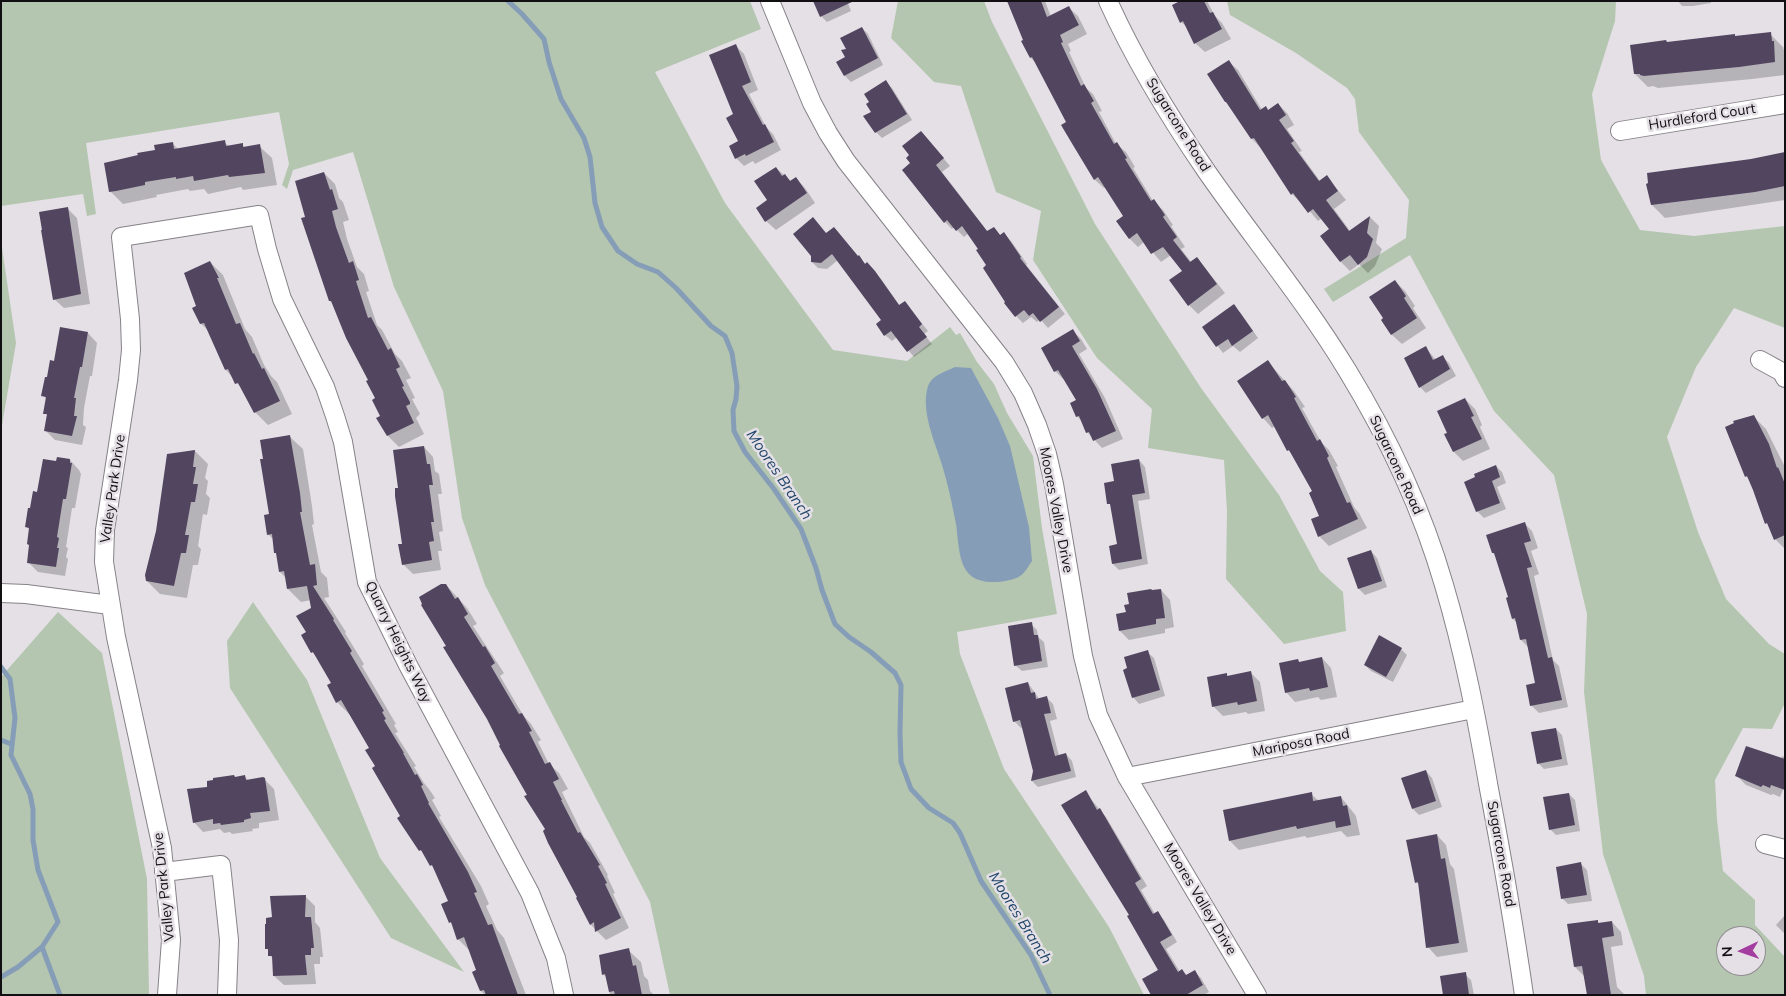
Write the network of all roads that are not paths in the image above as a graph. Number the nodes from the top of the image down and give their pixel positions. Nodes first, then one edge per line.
1 (770, 1) edge
2 (1108, 1) edge
3 (1785, 104) edge
4 (1620, 131) dead end
5 (259, 216) joint
6 (1760, 360) dead end
7 (1785, 378) edge
8 (1, 593) edge
9 (110, 604) junction
10 (1474, 709) junction
11 (1127, 777) junction
12 (1765, 844) dead end
13 (1785, 849) edge
14 (164, 872) junction
15 (167, 995) edge
16 (227, 995) edge
17 (564, 995) edge
18 (1257, 995) edge
19 (1524, 995) edge

1 - 11 street, Moores Valley Drive
2 - 10 street, Sugarcone Road
3 - 4 street, Hurdleford Court
5 - 9 street, Valley Park Drive
5 - 17 street, Quarry Heights Way
6 - 7 street
8 - 9 street
9 - 14 street, Valley Park Drive
10 - 11 street, Mariposa Road
10 - 19 street, Sugarcone Road
11 - 18 street, Moores Valley Drive
12 - 13 street
14 - 15 street, Valley Park Drive
14 - 16 street

